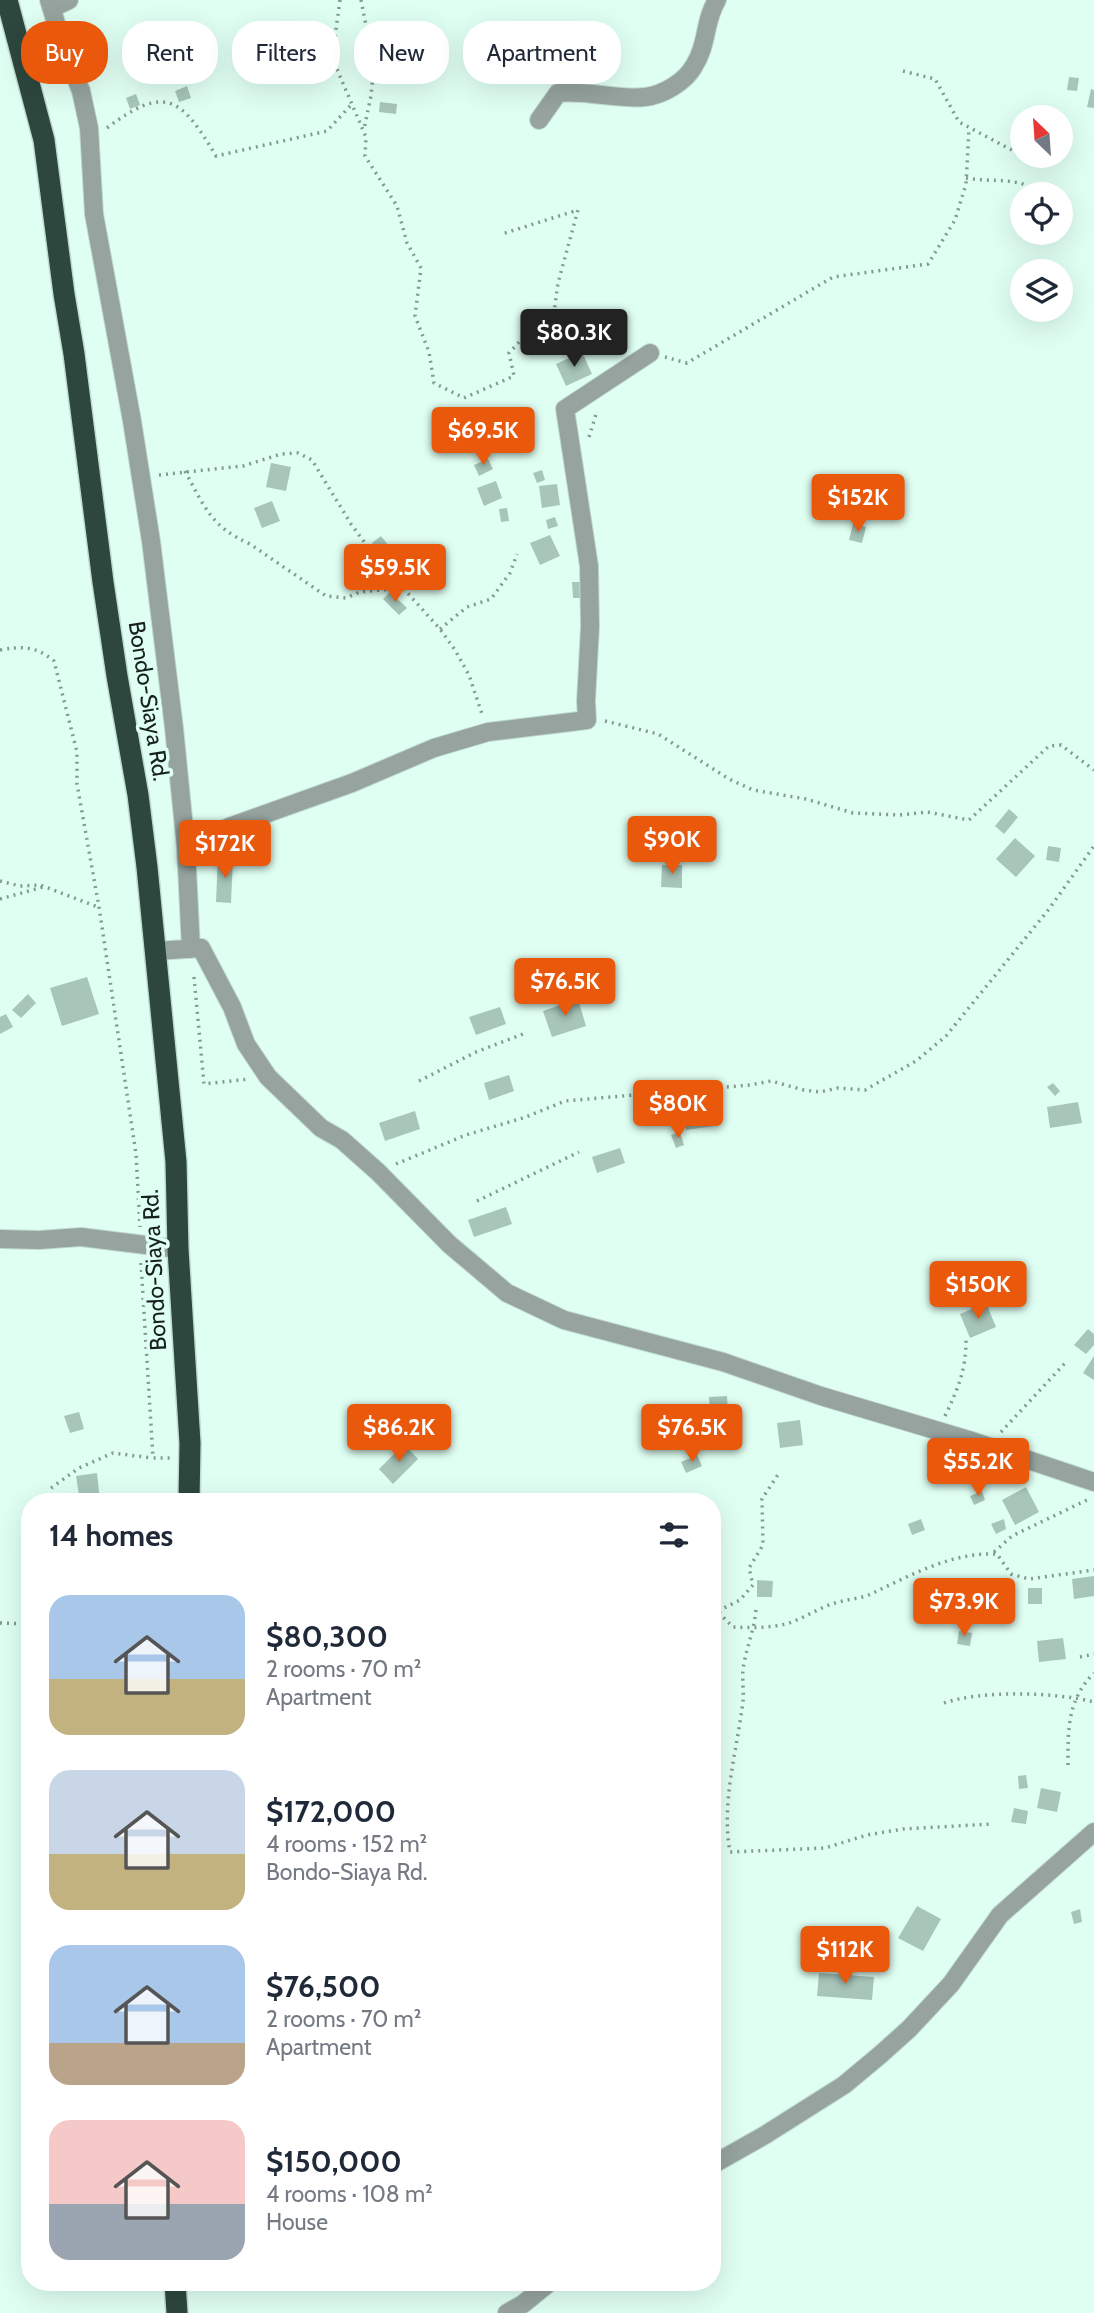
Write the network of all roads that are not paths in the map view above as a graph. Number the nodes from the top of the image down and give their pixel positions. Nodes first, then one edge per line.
1 (7, 0) edge
2 (69, 0) edge
3 (717, 0) edge
4 (51, 4) edge
5 (539, 120) dead end
6 (650, 353) road end
7 (186, 848) junction
8 (191, 949) junction
9 (156, 951) junction
10 (0, 1239) edge
11 (178, 1250) junction
12 (1094, 1482) edge
13 (189, 1493) edge
14 (1094, 1832) edge
15 (721, 2160) edge
16 (176, 2291) edge
17 (539, 2291) edge
18 (177, 2313) edge
19 (507, 2313) edge

1 - 9 highway, Bondo-Siaya Rd.
2 - 4 street
3 - 5 street
4 - 7 street
6 - 7 street
7 - 8 street
8 - 9 street
8 - 12 street
9 - 11 highway, Bondo-Siaya Rd.
10 - 11 street
11 - 13 highway, Bondo-Siaya Rd.
14 - 15 street
16 - 18 highway
17 - 19 street

